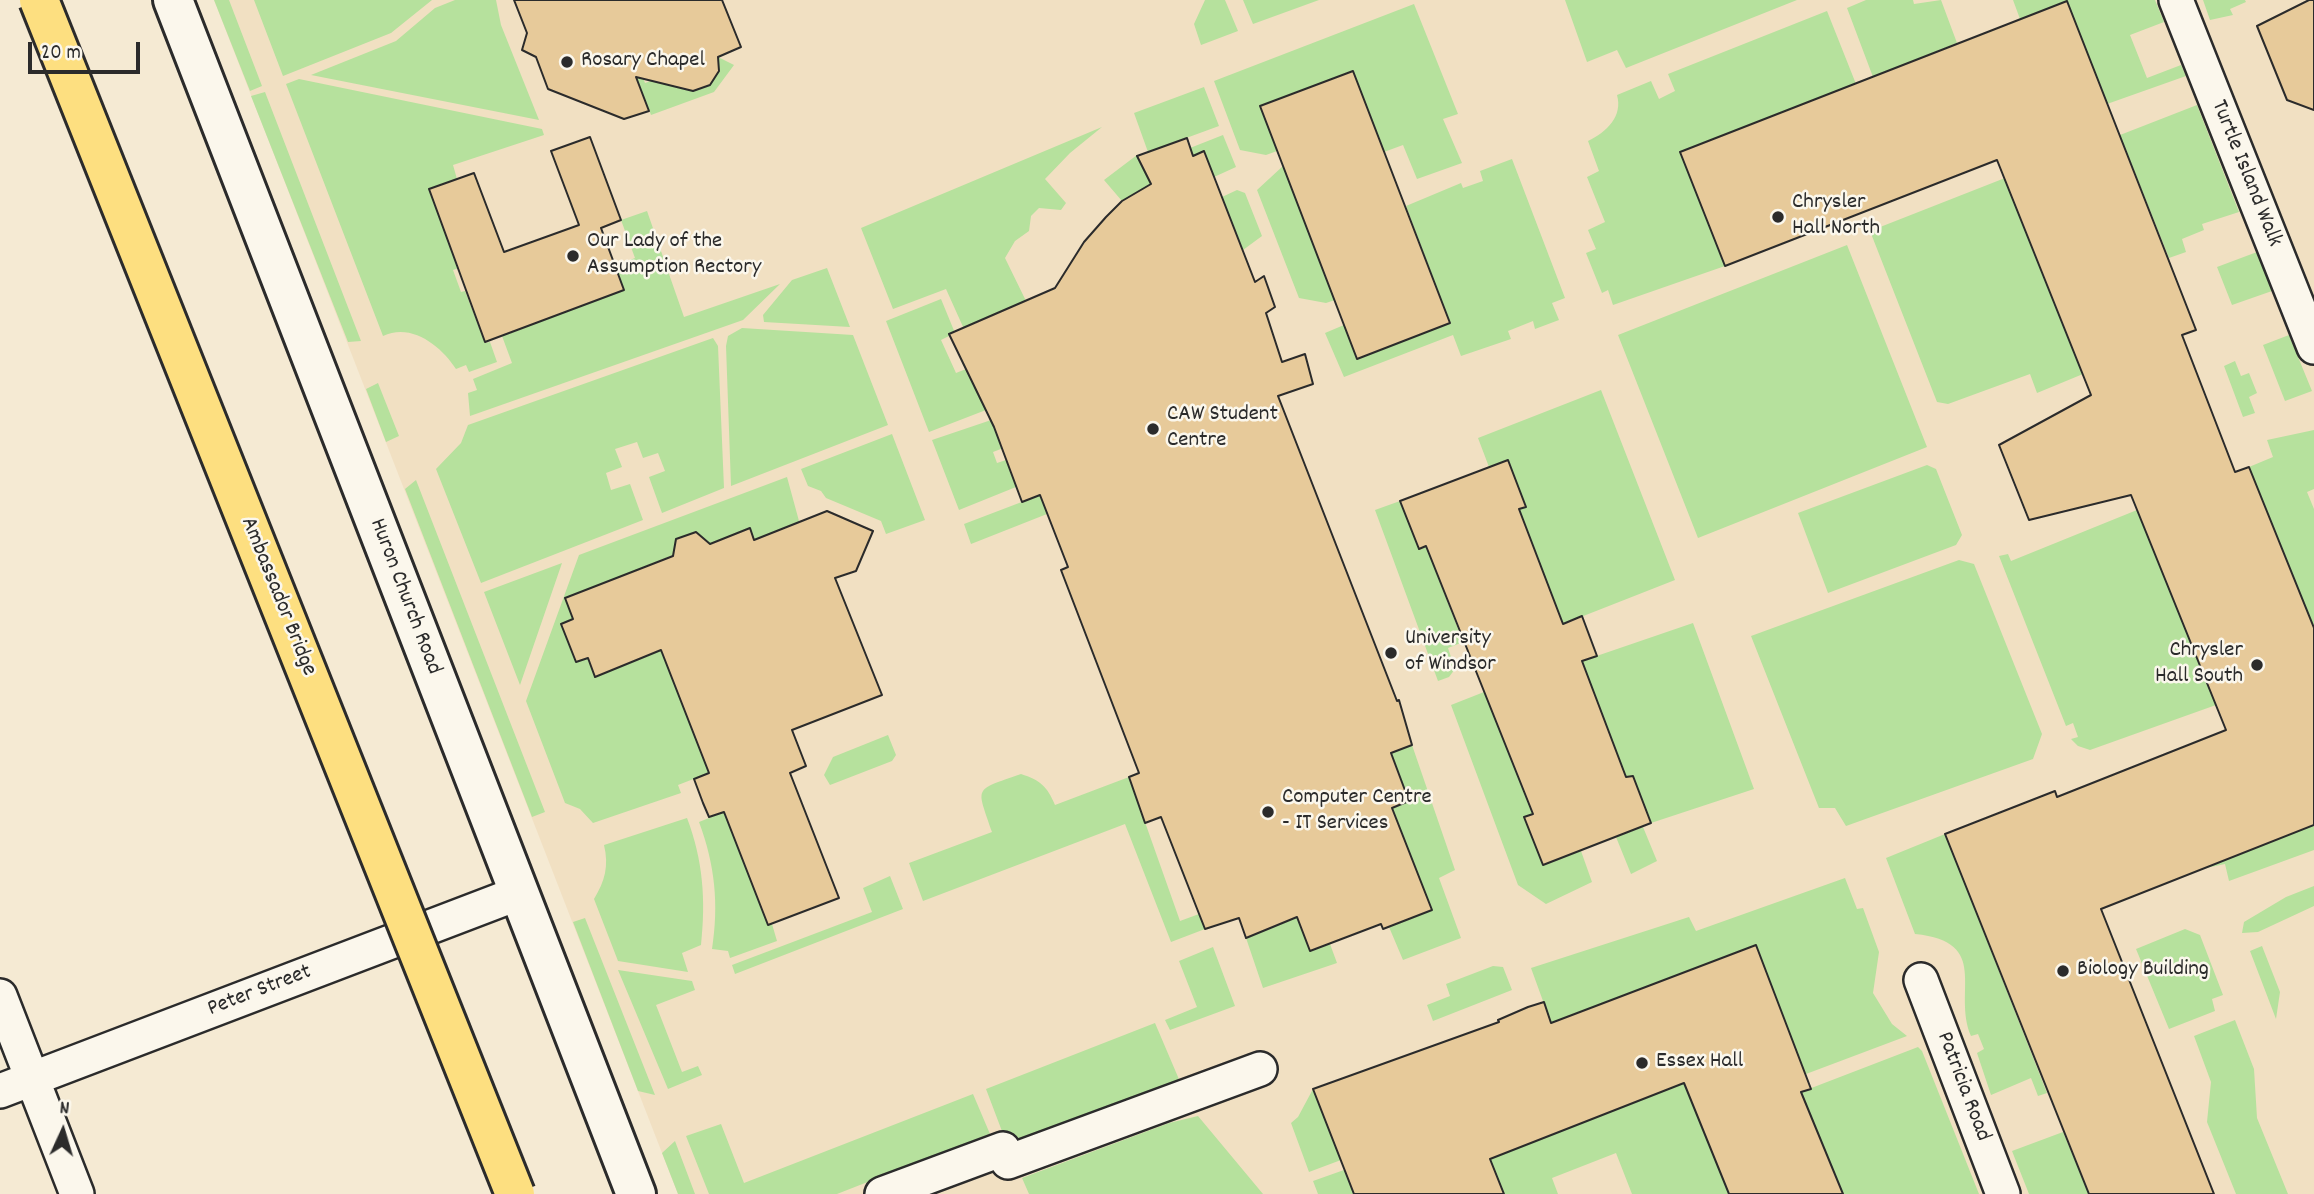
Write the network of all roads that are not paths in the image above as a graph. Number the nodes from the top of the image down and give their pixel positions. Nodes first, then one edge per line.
1 (39, 0) edge
2 (173, 0) edge
3 (2176, 0) edge
4 (2314, 347) edge
5 (519, 893) junction
6 (1921, 980) dead end
7 (0, 996) edge
8 (1260, 1069) dead end
9 (32, 1079) junction
10 (0, 1091) edge
11 (77, 1194) edge
12 (515, 1194) edge
13 (636, 1194) edge
14 (883, 1194) edge
15 (2003, 1194) edge

1 - 12 highway, Ambassador Bridge, bridge
2 - 5 street, Huron Church Road
3 - 4 street, Turtle Island Walk
5 - 9 street, Peter Street
5 - 13 street, Huron Church Road
6 - 15 street, Patricia Road
7 - 9 street
8 - 14 street
9 - 10 street, Peter Street
9 - 11 street

